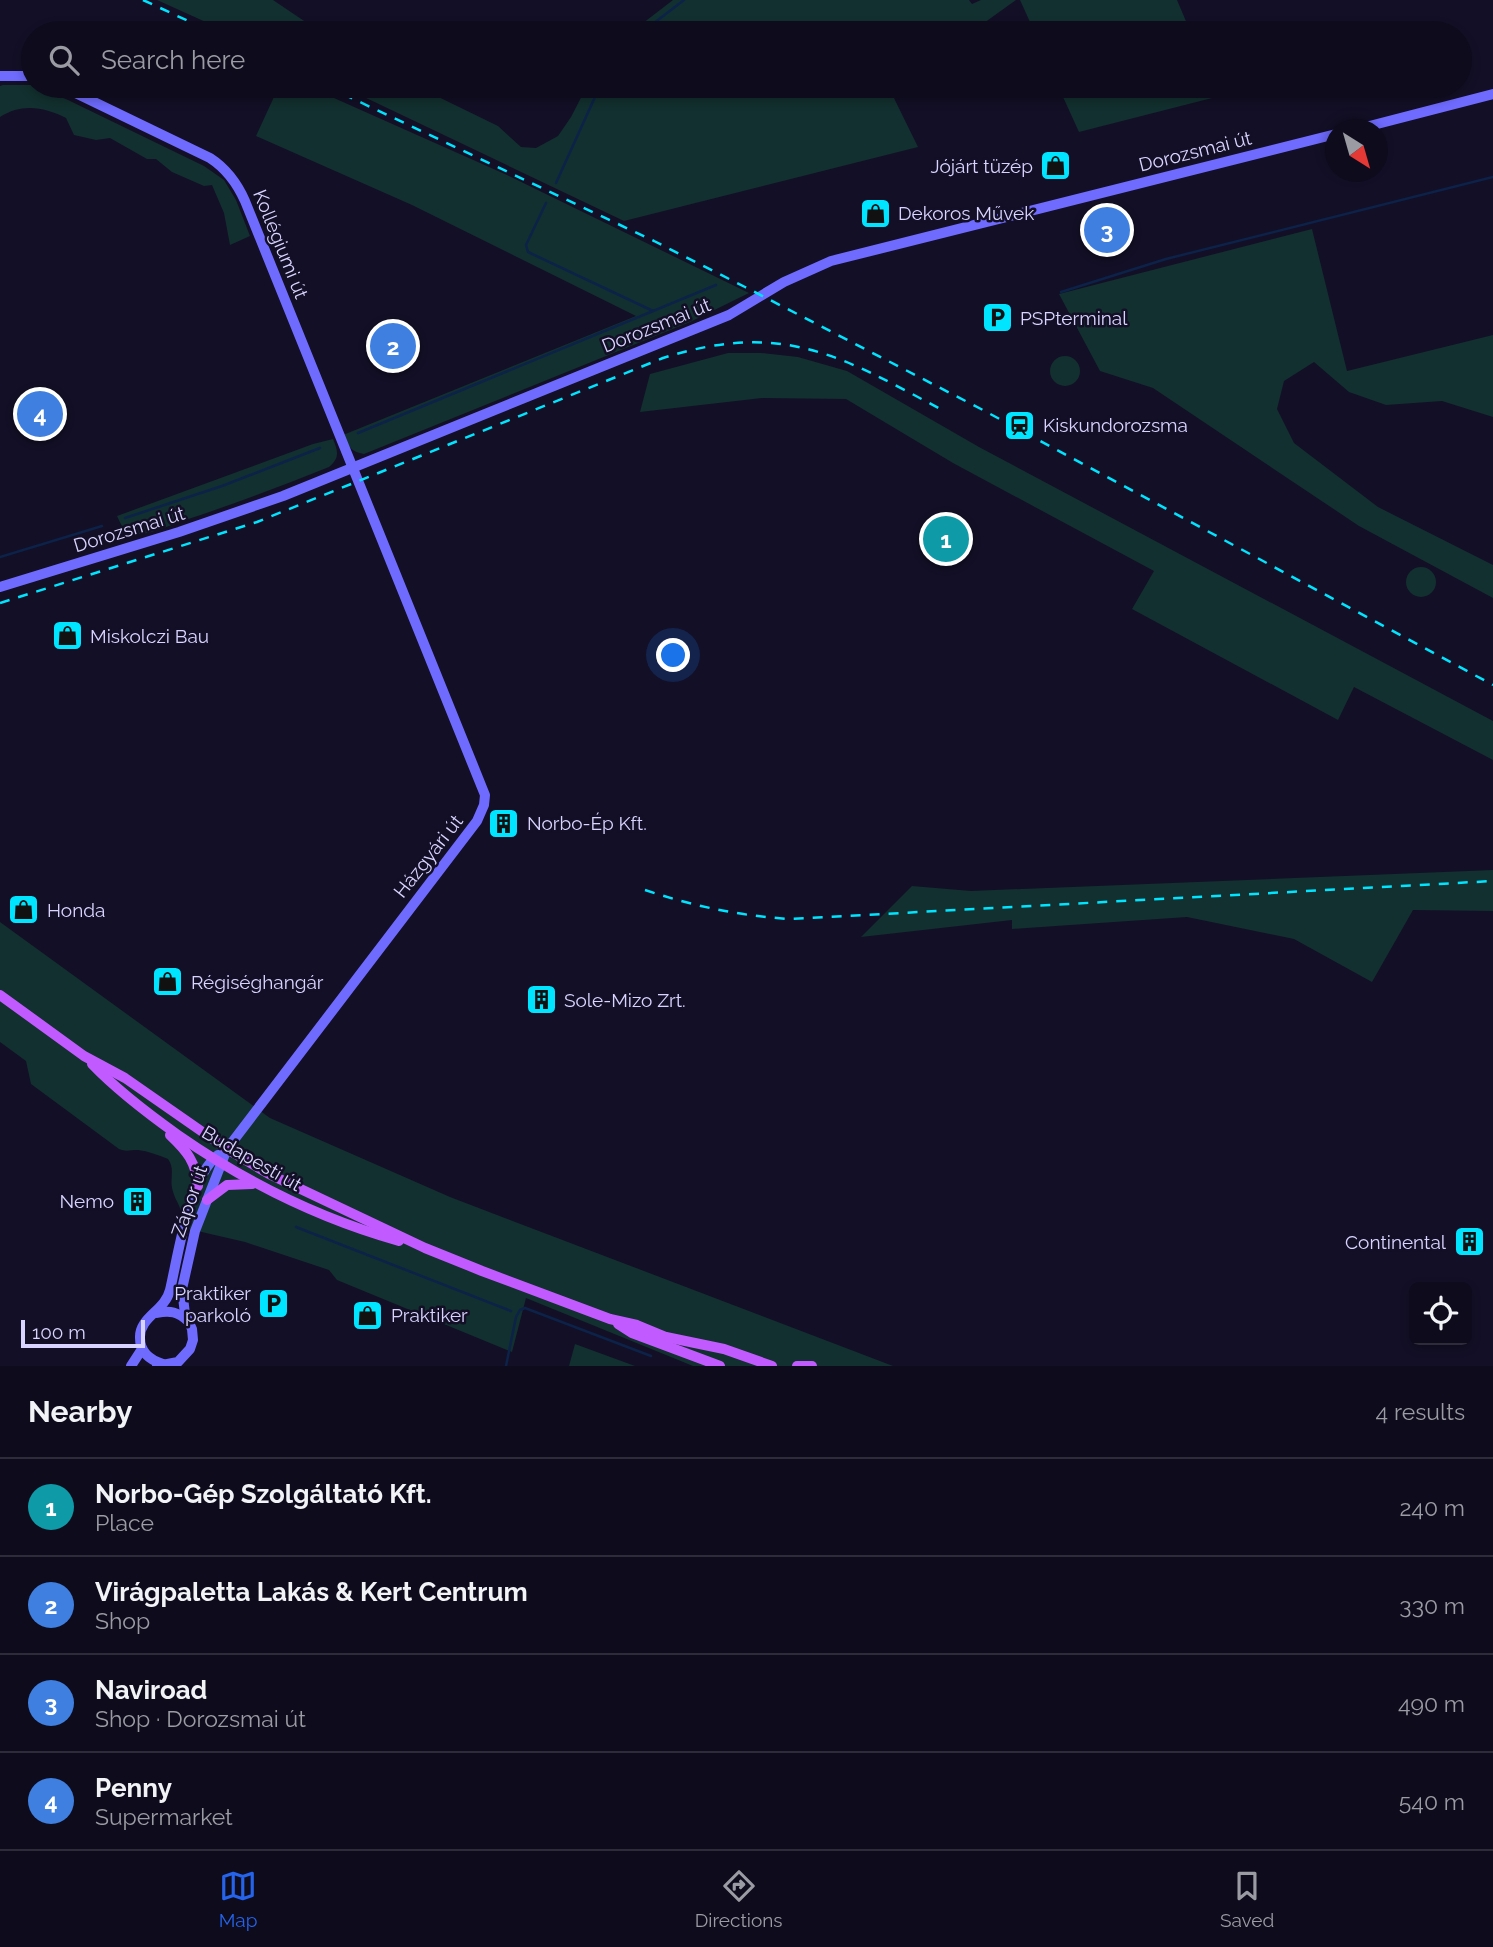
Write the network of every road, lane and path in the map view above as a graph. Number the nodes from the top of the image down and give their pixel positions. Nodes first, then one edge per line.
1 (0, 76) edge
2 (21, 76) edge
3 (1493, 94) edge
4 (86, 98) edge
5 (1388, 121) edge
6 (1325, 137) edge
7 (352, 468) junction
8 (0, 587) edge
9 (0, 995) edge
10 (84, 1056) junction
11 (159, 1122) junction
12 (227, 1149) junction
13 (217, 1162) junction
14 (255, 1184) junction
15 (198, 1186) junction
16 (207, 1200) junction
17 (425, 1248) junction
18 (157, 1312) junction
19 (610, 1319) junction
20 (188, 1322) junction
21 (142, 1349) junction
22 (160, 1365) edge
23 (131, 1366) edge
24 (720, 1366) edge
25 (772, 1366) edge
26 (797, 1366) edge
27 (812, 1366) edge

1 - 2 street
3 - 5 street
4 - 7 street, Kollégiumi út
6 - 7 street, Dorozsmai út
7 - 8 street, Dorozsmai út
7 - 12 street, Házgyári út
9 - 10 main road, Budapesti út
10 - 11 main road, Budapesti út
10 - 12 main road, Budapesti út
11 - 13 main road, Budapesti út
11 - 15 main road
12 - 13 street, Zápor út
12 - 17 main road, Budapesti út
13 - 14 main road, Budapesti út
13 - 15 street, Zápor út
13 - 16 street, Zápor út
14 - 16 main road
14 - 17 main road, Budapesti út
15 - 18 street, Zápor út
16 - 20 street, Zápor út
17 - 19 main road, Budapesti út
18 - 20 street
18 - 21 street, Zápor út
19 - 24 main road, Budapesti út
19 - 25 main road, Budapesti út
20 - 22 street, Zápor út
21 - 22 street, Zápor út
21 - 23 street, Zápor út
26 - 27 main road

